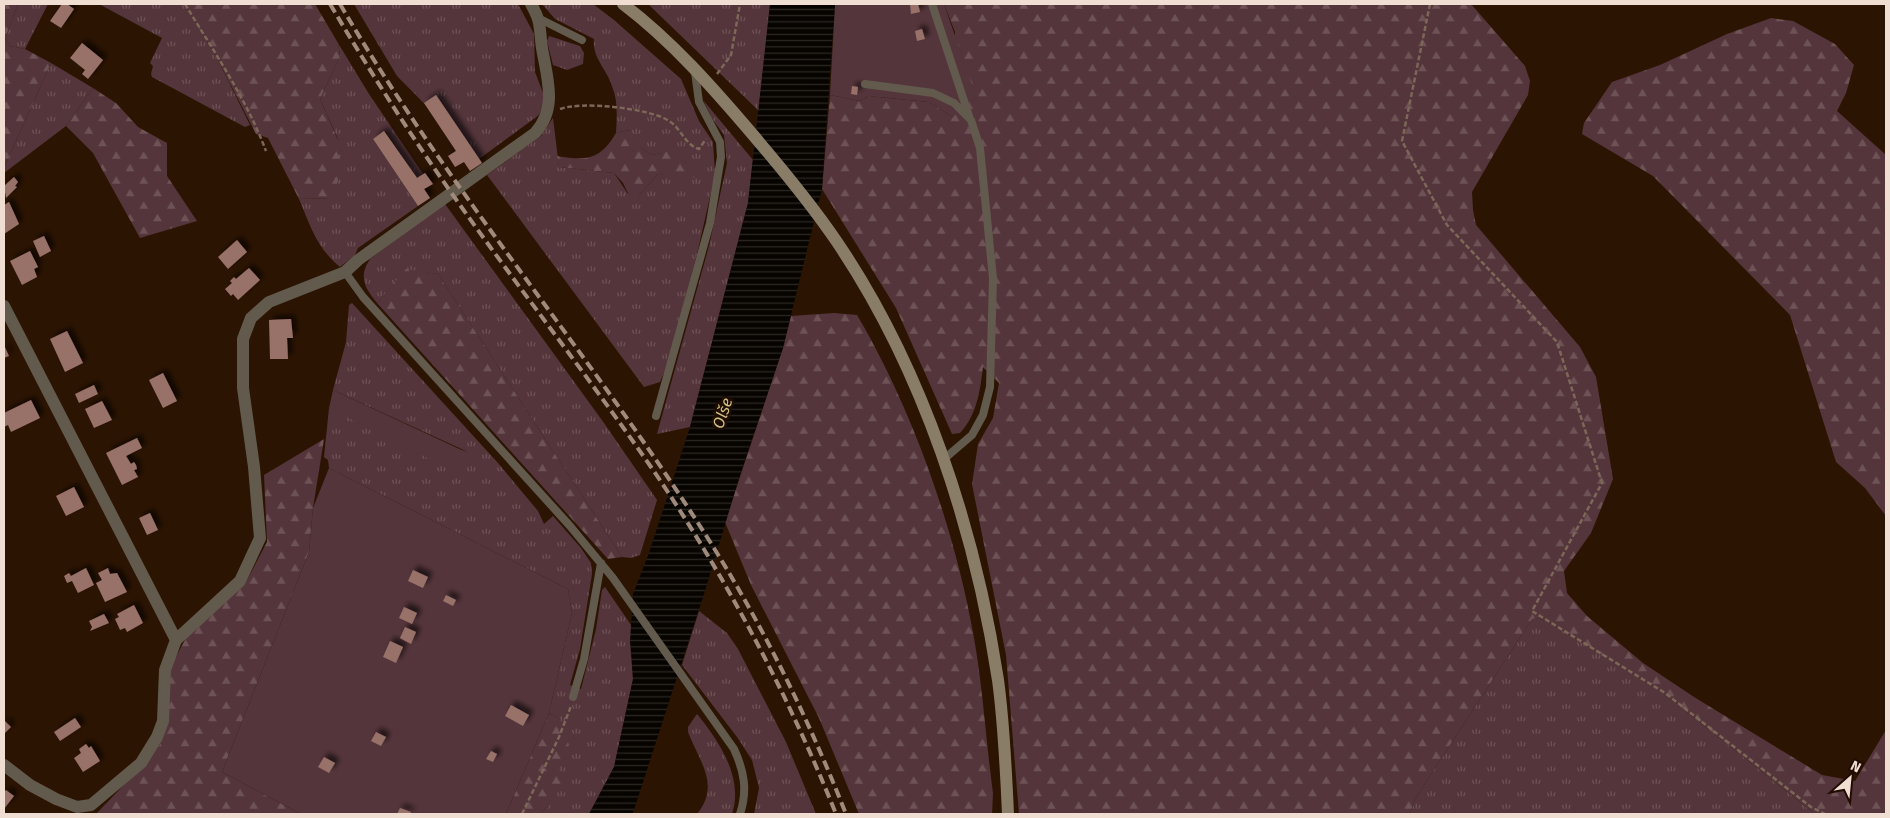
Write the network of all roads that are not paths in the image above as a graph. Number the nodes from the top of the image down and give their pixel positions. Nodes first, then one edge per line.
1 (531, 4) edge
2 (623, 4) edge
3 (932, 4) edge
4 (540, 19) junction
5 (582, 40) dead end
6 (696, 72) junction
7 (864, 84) dead end
8 (970, 120) junction
9 (345, 272) junction
10 (4, 306) edge
11 (656, 416) dead end
12 (944, 459) junction
13 (601, 563) junction
14 (176, 640) junction
15 (573, 697) road end
16 (4, 765) edge
17 (740, 814) edge
18 (1008, 814) edge

1 - 4 street
2 - 6 main road
3 - 8 lane
4 - 5 lane
4 - 9 street
6 - 11 lane
6 - 12 main road
7 - 8 lane
8 - 12 lane
9 - 13 lane
9 - 14 street
10 - 14 street
12 - 18 main road
13 - 15 lane
13 - 17 lane
14 - 16 street

